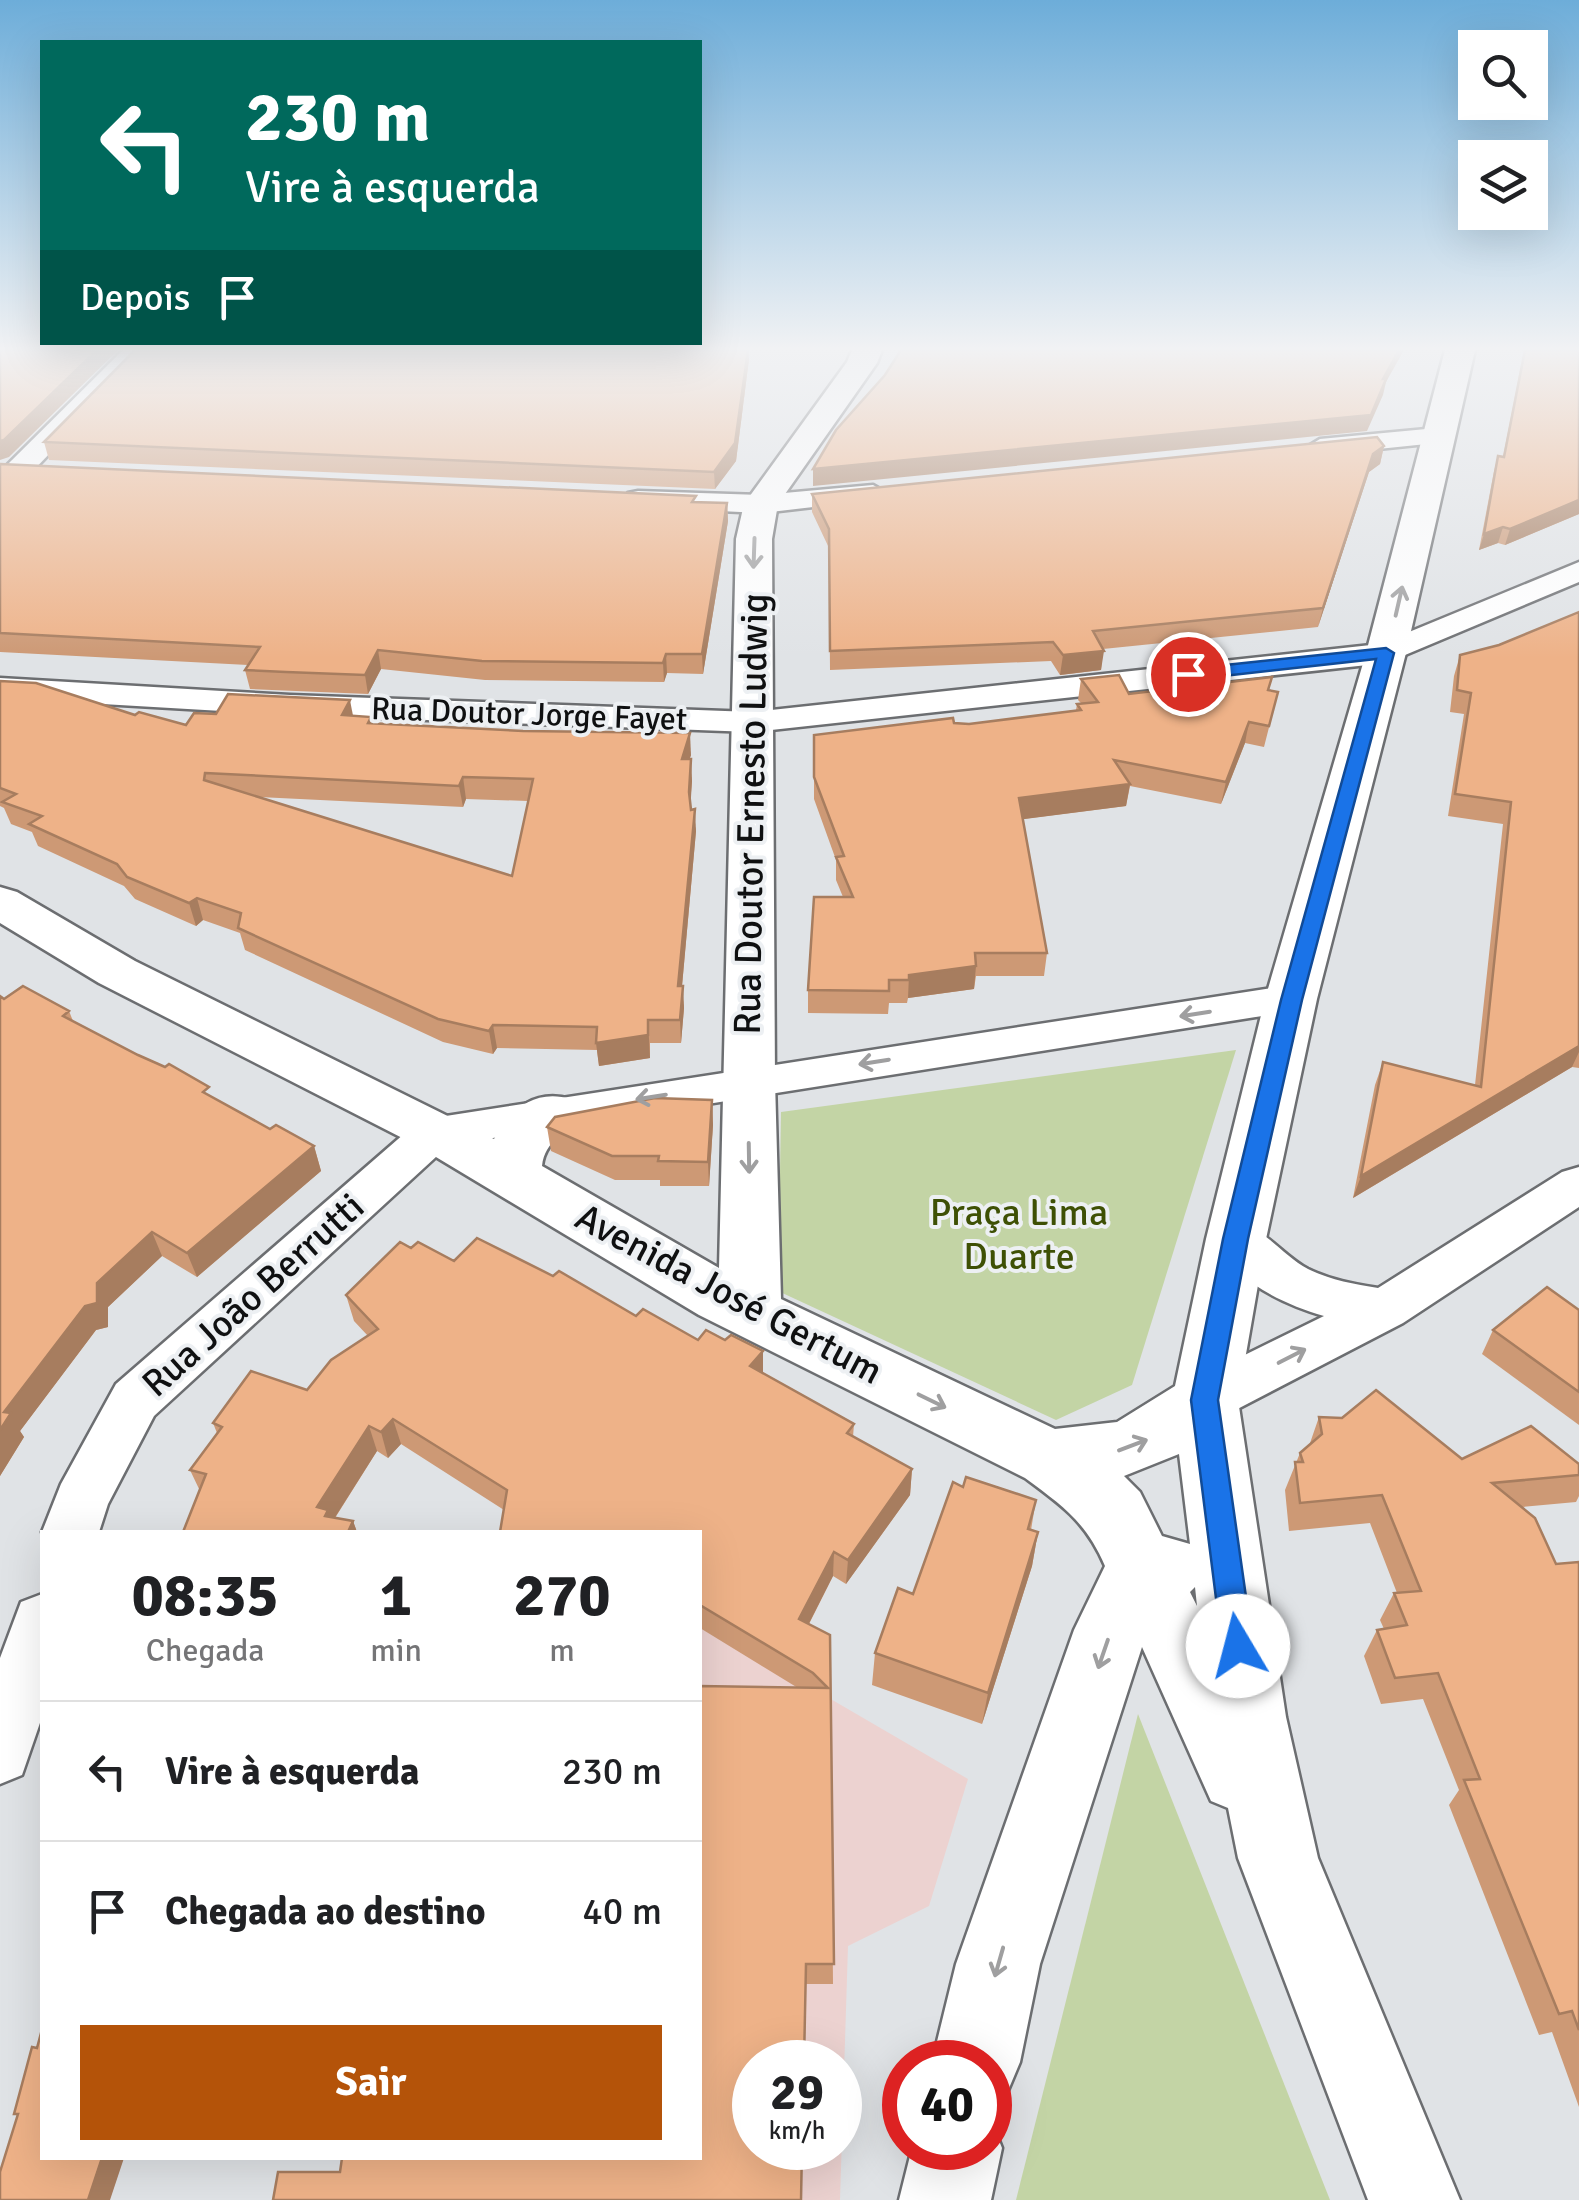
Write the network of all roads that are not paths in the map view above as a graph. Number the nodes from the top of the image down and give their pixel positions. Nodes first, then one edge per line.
1 (27, 453) edge
2 (798, 453) edge
3 (1433, 453) edge
4 (9, 470) edge
5 (57, 472) edge
6 (909, 489) edge
7 (606, 498) edge
8 (761, 504) junction
9 (1579, 571) edge
10 (1386, 653) junction
11 (0, 688) edge
12 (752, 722) junction
13 (0, 902) edge
14 (1292, 1000) junction
15 (748, 1081) junction
16 (551, 1113) junction
17 (436, 1131) junction
18 (514, 1177) junction
19 (1579, 1184) edge
20 (1236, 1239) junction
21 (1385, 1309) junction
22 (750, 1313) junction
23 (1205, 1400) junction
24 (1049, 1458) junction
25 (72, 1530) edge
26 (1142, 1565) junction
27 (40, 1627) edge
28 (1248, 1717) junction
29 (0, 1753) edge
30 (1278, 1858) junction
31 (981, 2040) edge
32 (952, 2170) edge
33 (945, 2200) edge
34 (1414, 2200) edge

1 - 4 street
2 - 8 street, Rua Doutor Ernesto Ludwig
10 -> 3 street
4 - 5 street
6 - 8 street
7 - 8 street
8 -> 12 street, Rua Doutor Ernesto Ludwig
9 - 10 street, Rua Doutor Jorge Fayet
10 - 12 street, Rua Doutor Jorge Fayet
10 - 14 street
11 - 12 street, Rua Doutor Jorge Fayet
12 - 15 street, Rua Doutor Ernesto Ludwig
13 - 17 street, Avenida José Gertum
14 -> 15 street
14 - 20 street
15 -> 16 street
15 -> 22 street, Rua Doutor Ernesto Ludwig
16 - 17 street
16 - 18 street
17 - 18 street, Avenida José Gertum
17 - 25 street, Rua João Berrutti
18 - 22 street, Avenida José Gertum
19 - 21 street
20 - 21 street
20 - 23 street
23 -> 21 street
22 -> 24 street, Avenida José Gertum
24 -> 23 street
23 - 28 street
24 - 26 street, Avenida José Gertum
26 - 28 street
26 - 30 street, Avenida José Gertum
26 -> 31 street
27 - 29 street
28 - 30 street
30 - 34 street
32 - 33 street

